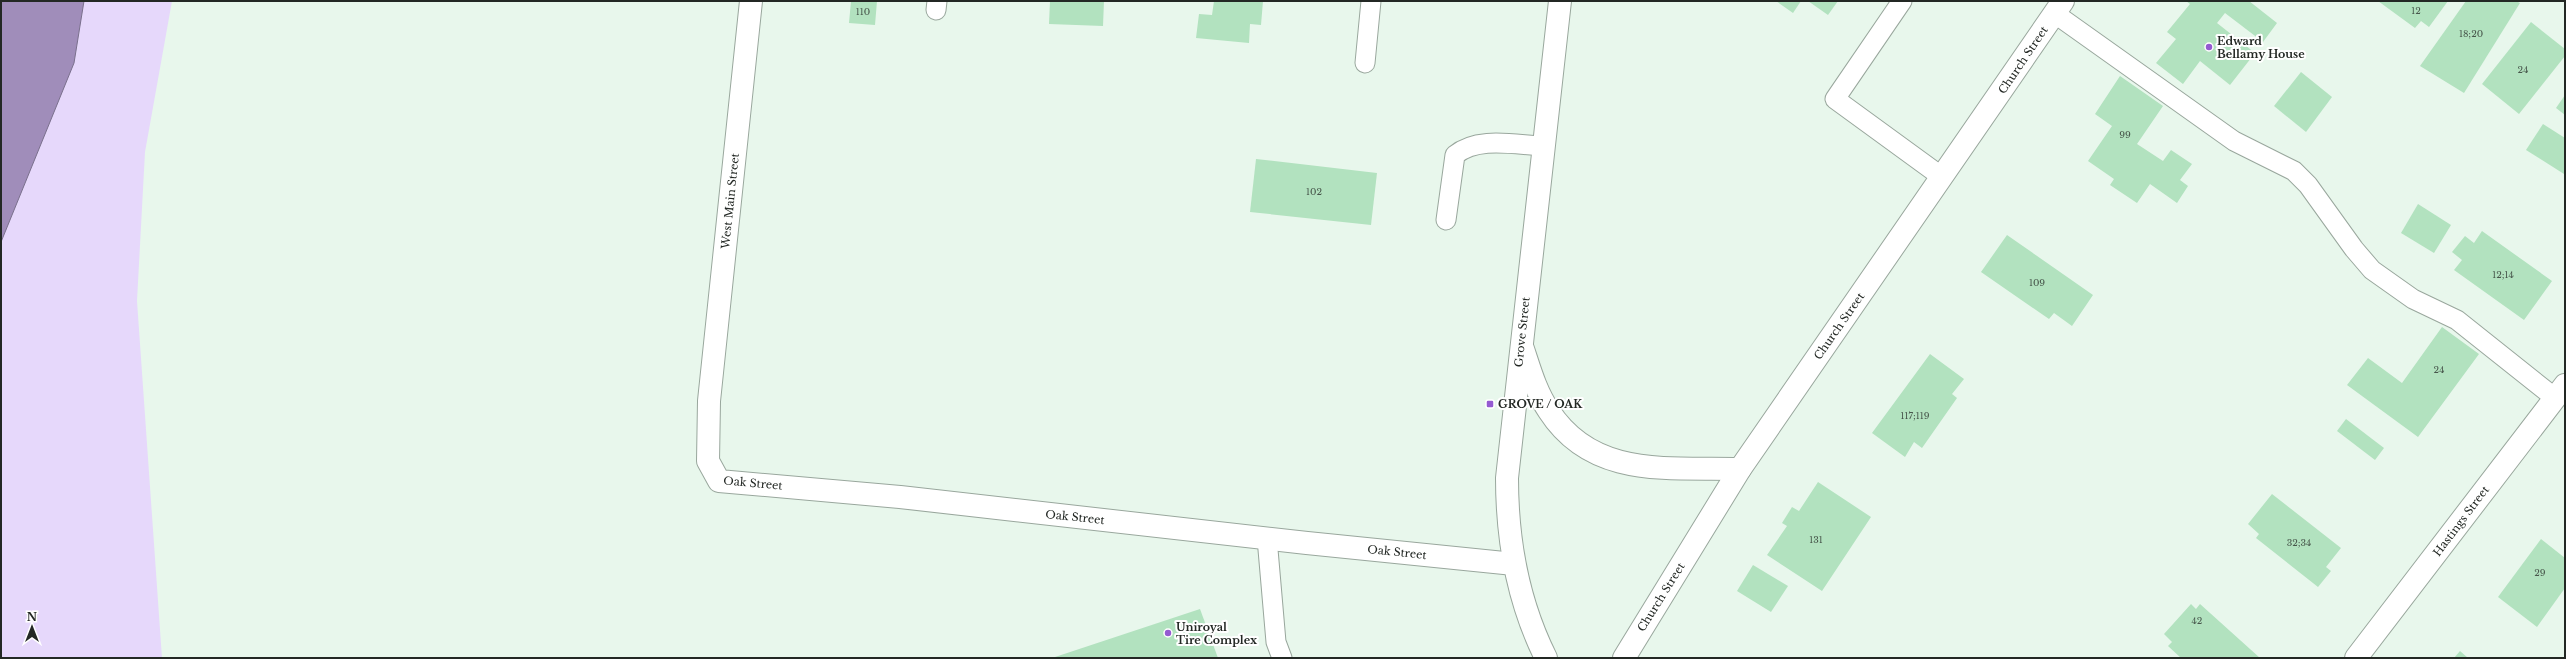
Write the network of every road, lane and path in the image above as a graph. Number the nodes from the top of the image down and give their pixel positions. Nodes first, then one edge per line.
1 (750, 1) edge
2 (1371, 1) edge
3 (1560, 1) edge
4 (1902, 1) edge
5 (2059, 7) edge
6 (1365, 63) dead end
7 (1544, 146) junction
8 (1942, 177) junction
9 (1446, 220) dead end
10 (1521, 344) junction
11 (2560, 392) edge
12 (709, 401) joint
13 (1740, 469) junction
14 (1266, 538) junction
15 (1514, 564) junction
16 (1282, 658) edge
17 (1546, 658) edge
18 (1624, 658) edge
19 (2356, 658) edge

1 - 12 main road, West Main Street
2 - 6 lane
3 - 7 main road, Grove Street
4 - 8 lane
5 - 8 main road, Church Street
5 - 11 lane
7 - 9 lane
7 - 10 main road, Grove Street
8 - 13 main road, Church Street
10 - 13 main road
10 - 15 main road, Grove Street
11 - 19 main road, Hastings Street
12 - 14 main road, Oak Street
13 - 18 main road, Church Street
14 - 15 main road, Oak Street
14 - 16 lane
15 - 17 main road, Grove Street

